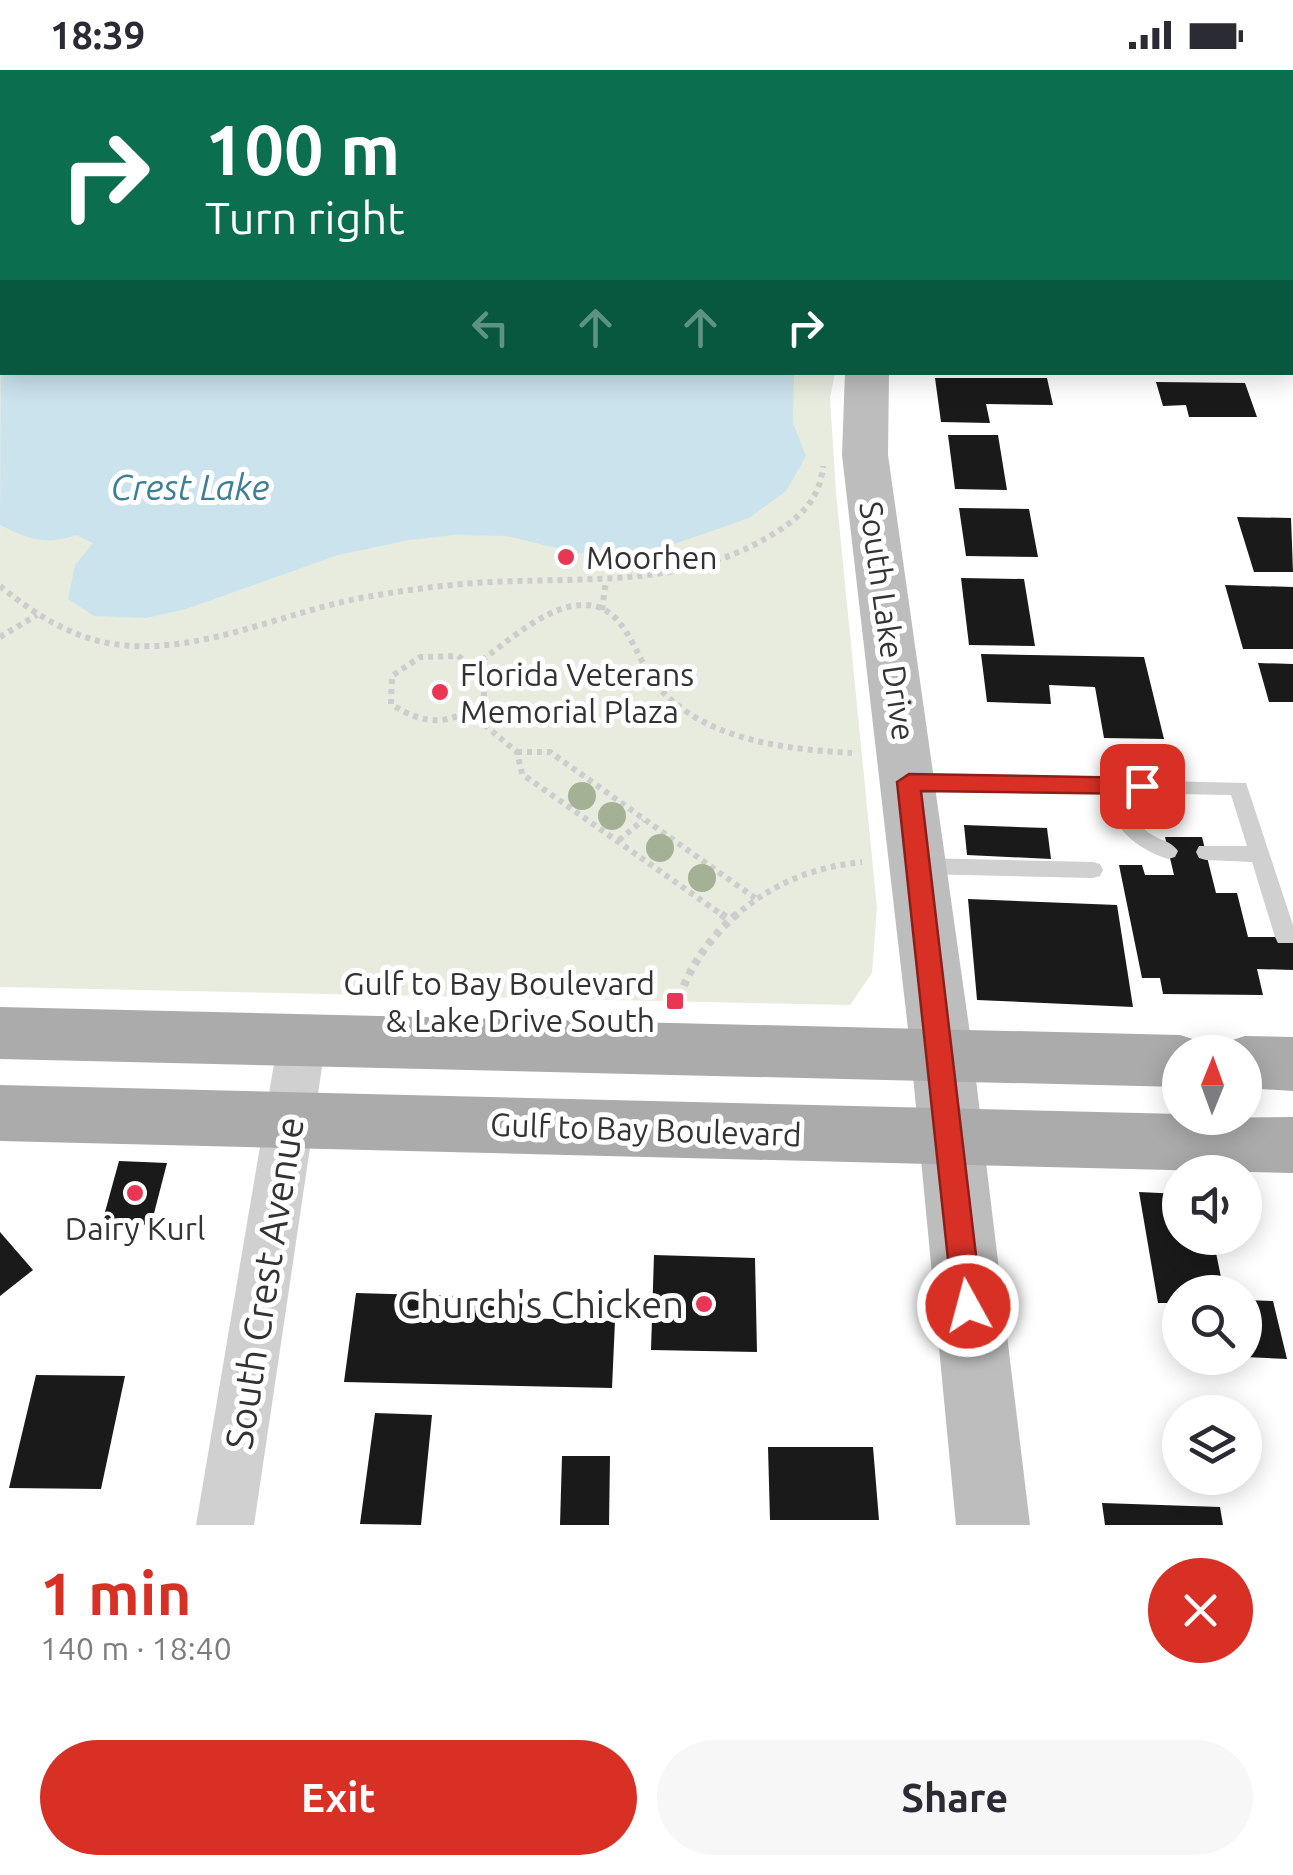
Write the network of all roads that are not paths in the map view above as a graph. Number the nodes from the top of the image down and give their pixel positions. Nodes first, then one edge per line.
1 (867, 375) edge
2 (909, 782) junction
3 (1110, 786) junction
4 (1168, 851) dead end
5 (1206, 852) dead end
6 (1260, 854) junction
7 (919, 866) junction
8 (1094, 870) dead end
9 (1286, 937) dead end
10 (0, 1032) edge
11 (302, 1040) junction
12 (942, 1054) junction
13 (1162, 1060) edge
14 (1262, 1063) edge
15 (1293, 1064) edge
16 (1, 1116) edge
17 (290, 1120) junction
18 (948, 1137) junction
19 (1293, 1145) edge
20 (226, 1525) edge
21 (993, 1525) edge

1 - 2 street, South Lake Drive
2 - 3 lane
2 - 7 street, South Lake Drive
3 - 4 lane
3 - 6 lane
5 - 6 lane
6 - 9 lane
7 - 8 lane
7 - 12 street, South Lake Drive
10 - 11 main road
11 - 12 main road
11 - 17 street, South Crest Avenue
12 - 13 main road
12 - 18 street, South Lake Drive
14 - 15 main road
16 - 17 main road, Gulf to Bay Boulevard
17 - 18 main road, Gulf to Bay Boulevard
17 - 20 street, South Crest Avenue
18 - 19 main road, Gulf to Bay Boulevard
18 - 21 street, South Lake Drive

